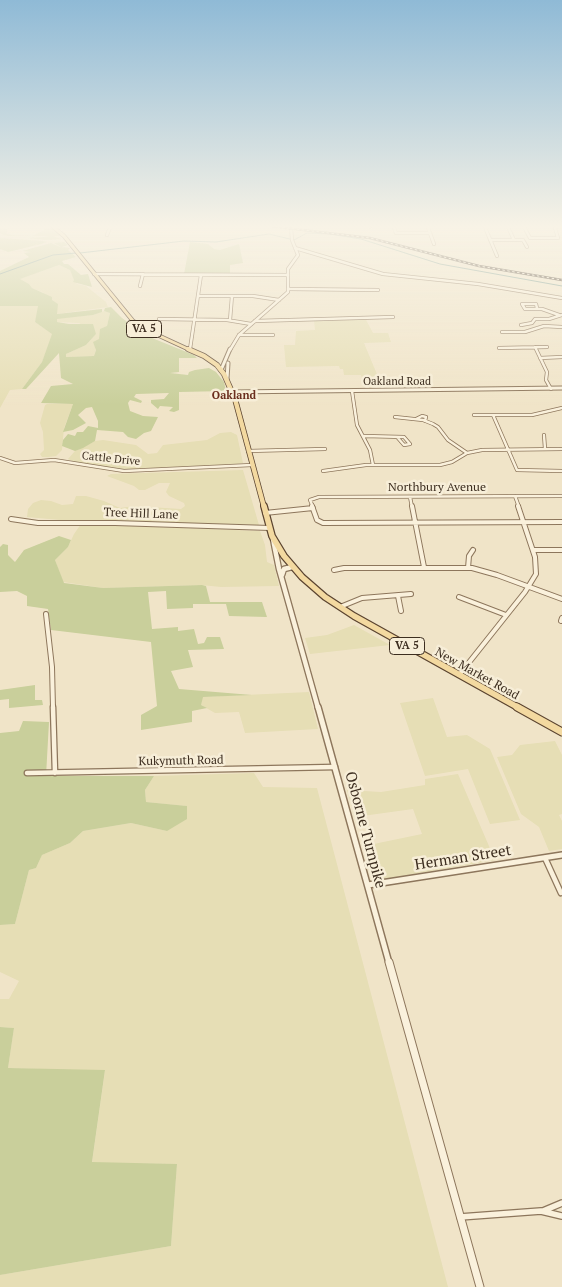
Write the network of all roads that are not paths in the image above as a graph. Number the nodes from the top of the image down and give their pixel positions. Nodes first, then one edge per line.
1 (103, 285) edge
2 (200, 285) edge
3 (288, 285) edge
4 (486, 285) edge
5 (288, 289) junction
6 (378, 290) dead end
7 (198, 296) junction
8 (232, 296) junction
9 (562, 298) edge
10 (279, 300) junction
11 (537, 308) junction
12 (560, 315) edge
13 (393, 316) dead end
14 (159, 319) dead end
15 (195, 320) junction
16 (230, 320) junction
17 (255, 321) junction
18 (251, 324) junction
19 (521, 325) dead end
20 (562, 327) edge
21 (502, 332) dead end
22 (240, 335) junction
23 (273, 335) dead end
24 (547, 346) dead end
25 (535, 347) junction
26 (499, 348) dead end
27 (190, 349) junction
28 (562, 357) edge
29 (540, 358) junction
30 (228, 359) junction
31 (220, 369) junction
32 (228, 379) junction
33 (551, 388) junction
34 (562, 388) edge
35 (352, 391) junction
36 (232, 392) junction
37 (562, 408) edge
38 (474, 415) dead end
39 (493, 415) junction
40 (395, 417) dead end
41 (544, 435) dead end
42 (364, 436) junction
43 (397, 437) dead end
44 (325, 448) dead end
45 (545, 449) junction
46 (562, 449) edge
47 (508, 450) junction
48 (248, 451) junction
49 (467, 453) junction
50 (0, 458) edge
51 (455, 460) junction
52 (461, 464) dead end
53 (252, 465) junction
54 (373, 465) junction
55 (322, 471) dead end
56 (562, 471) edge
57 (515, 496) junction
58 (562, 496) edge
59 (410, 497) junction
60 (312, 498) joint
61 (313, 508) junction
62 (265, 512) junction
63 (11, 519) dead end
64 (562, 522) edge
65 (321, 523) joint
66 (416, 523) junction
67 (524, 523) junction
68 (270, 528) junction
69 (272, 536) junction
70 (473, 550) dead end
71 (533, 550) junction
72 (562, 550) edge
73 (283, 554) junction
74 (276, 556) junction
75 (292, 567) junction
76 (424, 567) junction
77 (468, 568) junction
78 (334, 570) dead end
79 (282, 577) junction
80 (529, 587) junction
81 (410, 594) dead end
82 (398, 596) junction
83 (459, 597) dead end
84 (562, 600) edge
85 (340, 607) junction
86 (401, 611) dead end
87 (46, 614) dead end
88 (506, 615) junction
89 (459, 675) junction
90 (562, 732) edge
91 (335, 767) junction
92 (27, 773) dead end
93 (55, 773) junction
94 (562, 856) edge
95 (545, 858) junction
96 (368, 885) junction
97 (561, 893) dead end
98 (562, 1203) edge
99 (540, 1211) junction
100 (460, 1216) junction
101 (562, 1216) edge
102 (480, 1287) edge

1 - 27 main road, VA 5
2 - 7 street
3 - 5 street
4 - 9 street
5 - 6 street
5 - 10 street
7 - 8 street
7 - 15 street
8 - 10 street
8 - 16 street
10 - 17 street
11 - 11 street
11 - 12 street
12 - 19 street
13 - 17 street
14 - 15 street
15 - 16 street
15 - 27 street
16 - 18 street
17 - 18 street
18 - 22 street
20 - 21 street
22 - 23 street
22 - 30 street
24 - 25 street
25 - 26 street
25 - 29 street
27 - 31 main road, VA 5
28 - 29 street
29 - 33 street
30 - 31 street
30 - 32 street
31 - 32 main road, VA 5
32 - 36 main road, Osborne Turnpike / VA 5
33 - 34 street, Oakland Road
33 - 35 street, Oakland Road
35 - 36 street, Oakland Road
35 - 42 street
36 - 48 main road, Osborne Turnpike / VA 5
37 - 39 street
38 - 39 street
39 - 47 street
40 - 49 street
41 - 45 street
42 - 43 street
42 - 54 street
44 - 48 street
45 - 46 street
45 - 47 street
47 - 49 street
47 - 56 street
48 - 53 main road, Osborne Turnpike / VA 5
49 - 51 street
50 - 53 street, Cattle Drive
51 - 52 street
51 - 54 street
53 - 62 main road, Osborne Turnpike / VA 5
54 - 55 street
57 - 58 street, Northbury Avenue
57 - 59 street, Northbury Avenue
57 - 67 street
59 - 60 street, Northbury Avenue
59 - 66 street
60 - 61 street
61 - 62 street
61 - 65 street
62 - 68 main road, Osborne Turnpike / VA 5
63 - 68 street, Tree Hill Lane
64 - 67 street
65 - 66 street
66 - 67 street
66 - 76 street
67 - 71 street
68 - 69 main road, Osborne Turnpike / VA 5
69 - 73 main road, New Market Road / VA 5
69 - 74 street, Osborne Turnpike
70 - 77 street
71 - 72 street
71 - 80 street
73 - 74 street
73 - 75 main road, New Market Road / VA 5
74 - 79 street, Osborne Turnpike
75 - 79 street
75 - 85 main road, New Market Road / VA 5
76 - 77 street
76 - 78 street
77 - 80 street
79 - 91 street, Osborne Turnpike
80 - 84 street
80 - 88 street
81 - 82 street
82 - 85 street
82 - 86 street
83 - 88 street
85 - 89 main road, New Market Road / VA 5
87 - 93 street
88 - 89 street
89 - 90 main road, New Market Road / VA 5
91 - 93 street, Kukymuth Road
91 - 96 street, Osborne Turnpike
92 - 93 street, Kukymuth Road
94 - 95 street, Herman Street
95 - 96 street, Herman Street
95 - 97 street
96 - 100 street, Osborne Turnpike
98 - 99 street
99 - 100 street
99 - 101 street
100 - 102 street, Osborne Turnpike

